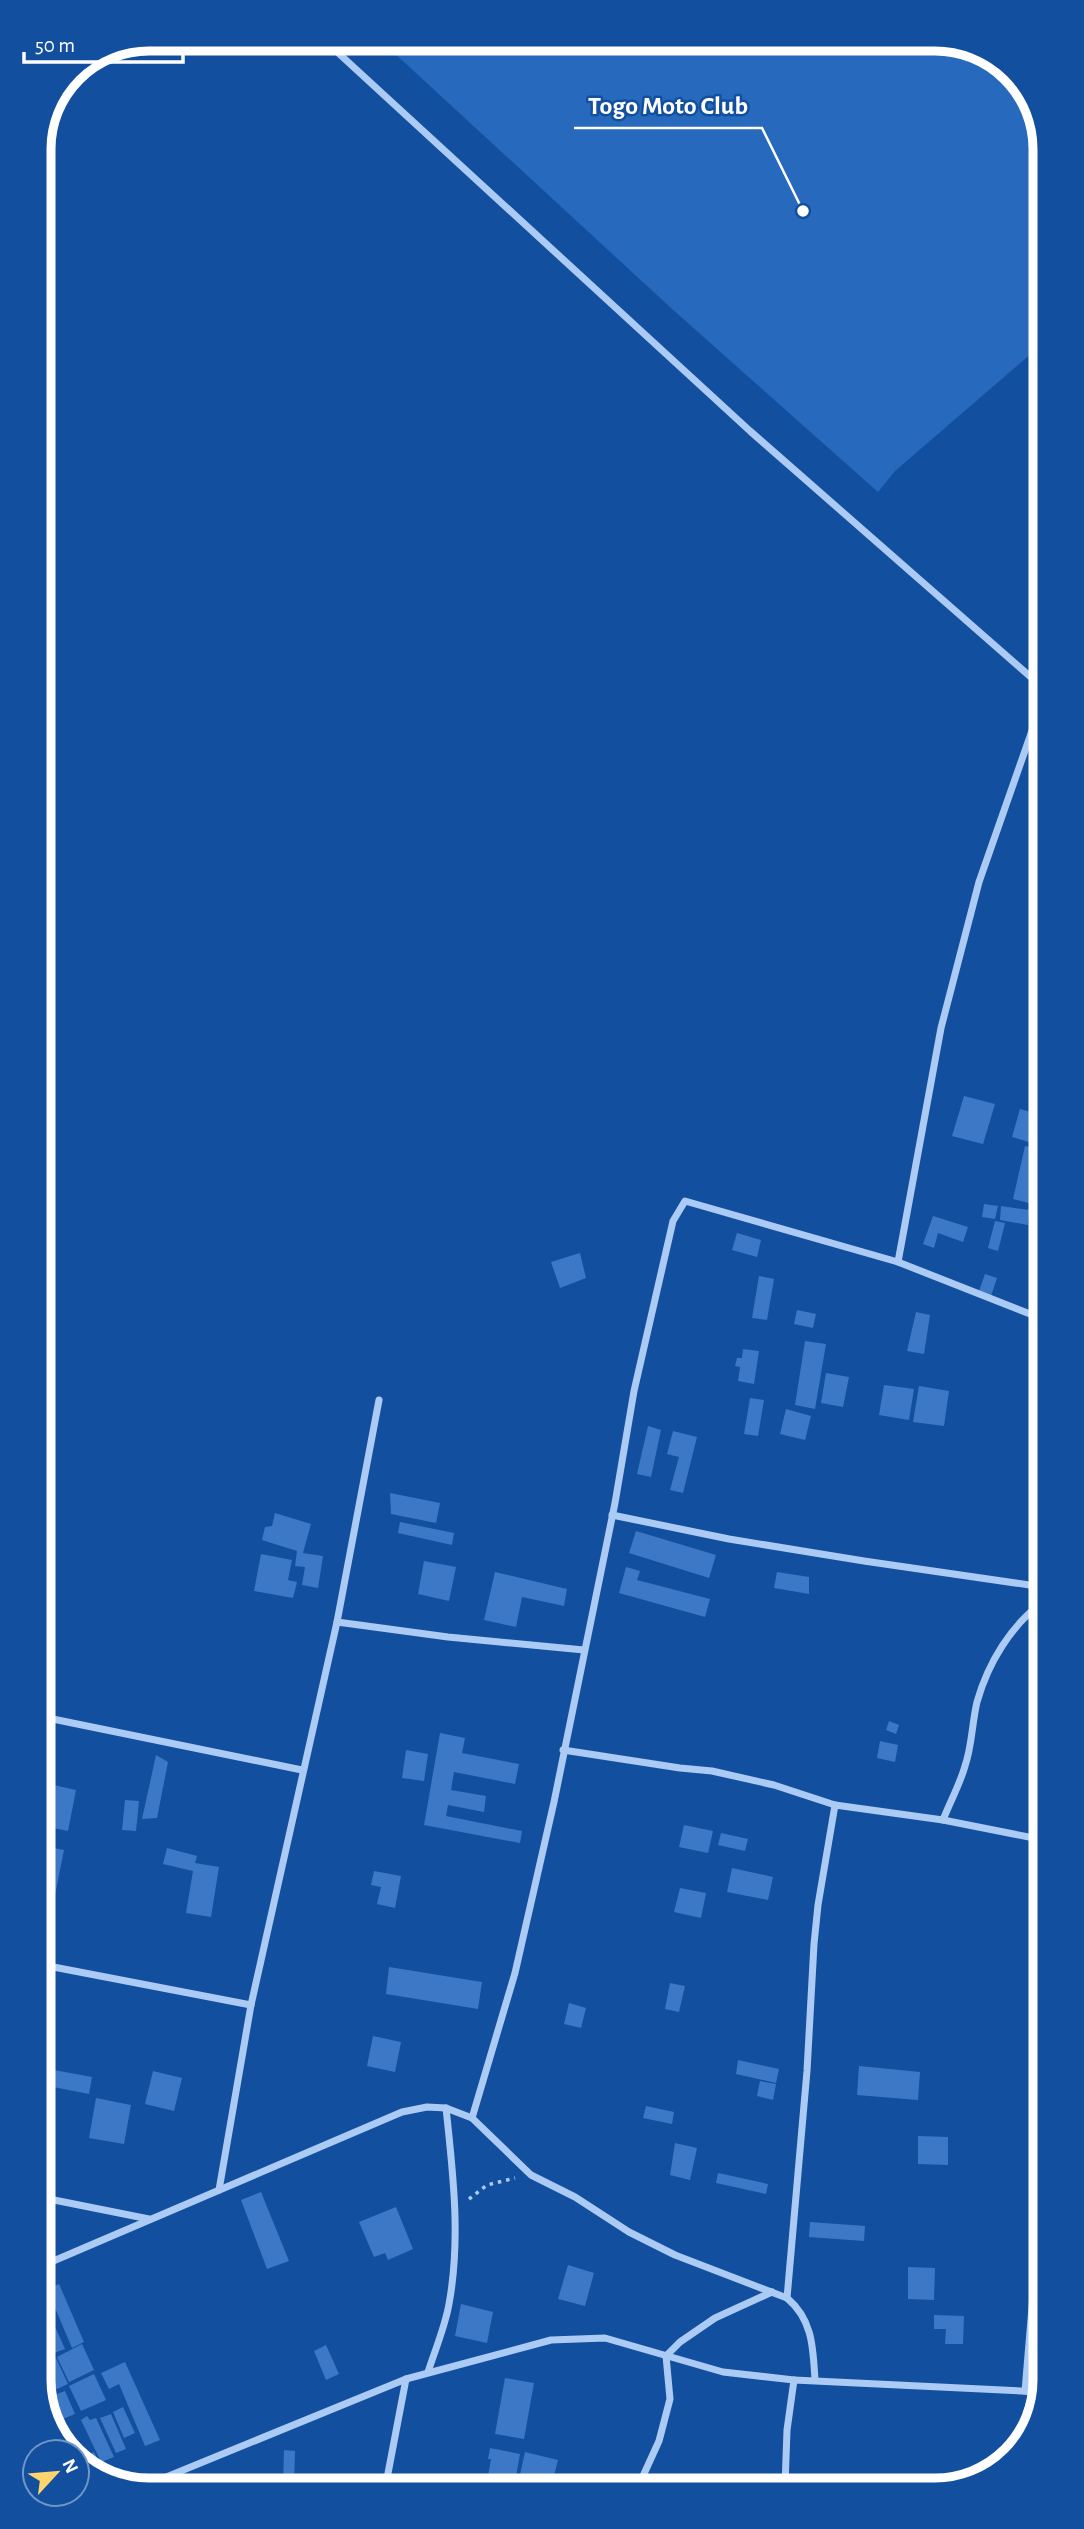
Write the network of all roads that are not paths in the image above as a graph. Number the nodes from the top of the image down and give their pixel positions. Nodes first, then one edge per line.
1 (337, 51) edge
2 (1033, 679) edge
3 (1033, 728) edge
4 (898, 1262) junction
5 (1033, 1315) edge
6 (379, 1400) dead end
7 (612, 1515) junction
8 (1033, 1586) edge
9 (1033, 1609) edge
10 (337, 1622) junction
11 (584, 1650) junction
12 (51, 1719) edge
13 (563, 1750) junction
14 (302, 1770) junction
15 (835, 1805) junction
16 (943, 1820) junction
17 (1033, 1838) edge
18 (51, 1967) edge
19 (251, 2005) junction
20 (446, 2108) junction
21 (472, 2118) junction
22 (219, 2190) junction
23 (51, 2199) edge
24 (151, 2220) junction
25 (51, 2262) edge
26 (772, 2292) junction
27 (1033, 2295) edge
28 (787, 2298) junction
29 (666, 2356) junction
30 (428, 2372) junction
31 (406, 2379) junction
32 (794, 2380) junction
33 (815, 2380) junction
34 (1025, 2390) junction
35 (1032, 2391) edge
36 (165, 2478) edge
37 (387, 2478) edge
38 (642, 2478) edge
39 (785, 2478) edge

1 - 2 street
3 - 4 street
4 - 5 street
4 - 7 street
6 - 10 street
7 - 8 street
7 - 11 street
9 - 16 street
10 - 11 street
10 - 14 street
11 - 13 street
12 - 14 street
13 - 15 street
13 - 21 street
14 - 19 street
15 - 16 street
15 - 28 street
16 - 17 street
18 - 19 street
19 - 22 street
20 - 21 street
20 - 22 street
20 - 30 street
21 - 26 street
22 - 24 street
23 - 24 street
24 - 25 street
26 - 28 street
26 - 29 street
27 - 34 street
28 - 33 street
29 - 30 street
29 - 32 street
29 - 38 street
30 - 31 street
31 - 36 street
31 - 37 street
32 - 33 street
32 - 39 street
33 - 34 street
34 - 35 street

